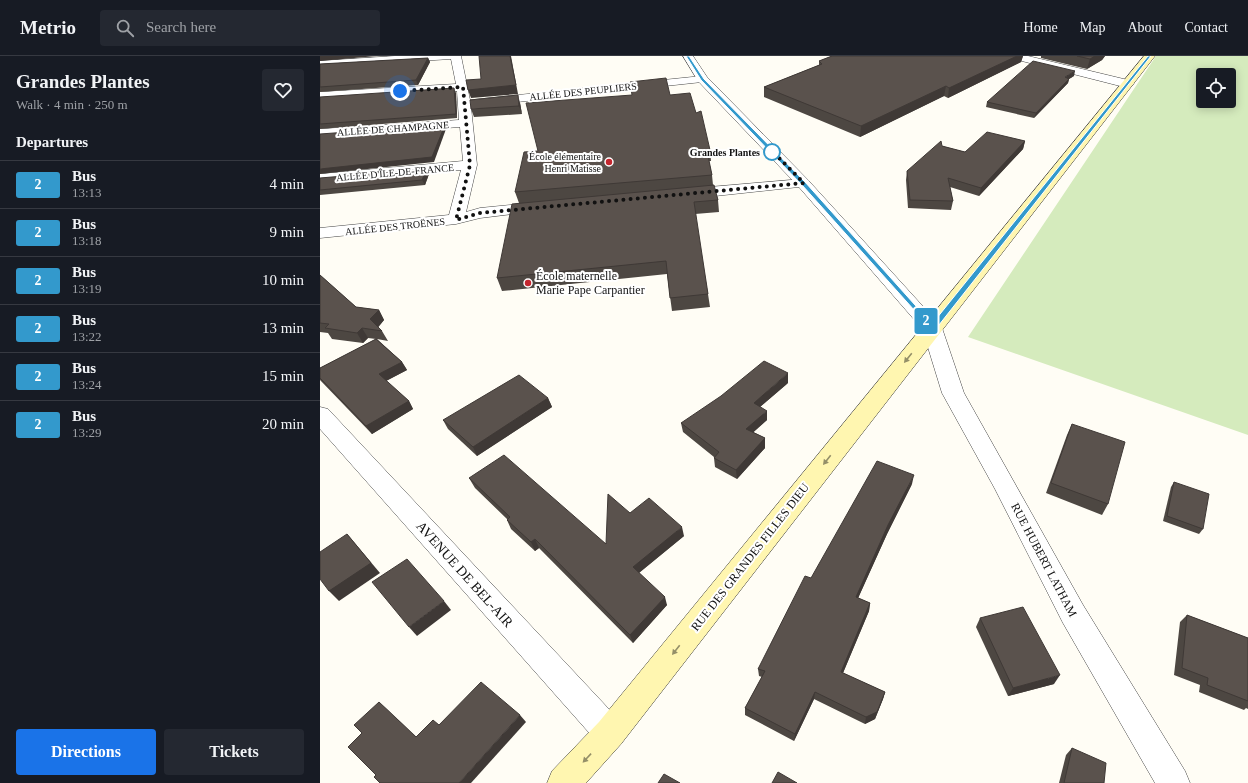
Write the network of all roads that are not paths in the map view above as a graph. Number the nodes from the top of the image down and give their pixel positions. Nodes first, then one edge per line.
1 (448, 56) edge
2 (456, 56) edge
3 (688, 56) edge
4 (1014, 56) edge
5 (1150, 56) edge
6 (320, 64) edge
7 (702, 79) junction
8 (1128, 84) junction
9 (463, 87) junction
10 (320, 96) edge
11 (465, 104) junction
12 (467, 123) junction
13 (320, 133) edge
14 (470, 165) junction
15 (320, 178) edge
16 (804, 183) junction
17 (673, 195) edge
18 (558, 206) edge
19 (456, 220) junction
20 (320, 233) edge
21 (932, 328) junction
22 (320, 415) edge
23 (610, 733) junction
24 (564, 783) edge
25 (1173, 783) edge

1 - 6 street
2 - 9 street
3 - 7 street
4 - 8 street
5 - 8 main road, RUE DES GRANDES FILLES DIEU
7 - 11 street, ALLÉE DES PEUPLIERS
7 - 16 street
8 - 21 main road, RUE DES GRANDES FILLES DIEU
9 - 10 street
9 - 11 street
11 - 12 street
12 - 13 street, ALLÉE DE CHAMPAGNE
12 - 14 street
14 - 15 street, ALLÉE D'ÎLE-DE-FRANCE
14 - 19 street
16 - 17 street
16 - 21 street
18 - 19 street, ALLÉE DES TROËNES
19 - 20 street, ALLÉE DES TROËNES
21 -> 23 main road, RUE DES GRANDES FILLES DIEU
21 - 25 street, RUE HUBERT LATHAM
22 - 23 street, AVENUE DE BEL-AIR
23 -> 24 main road, RUE DES GRANDES FILLES DIEU

